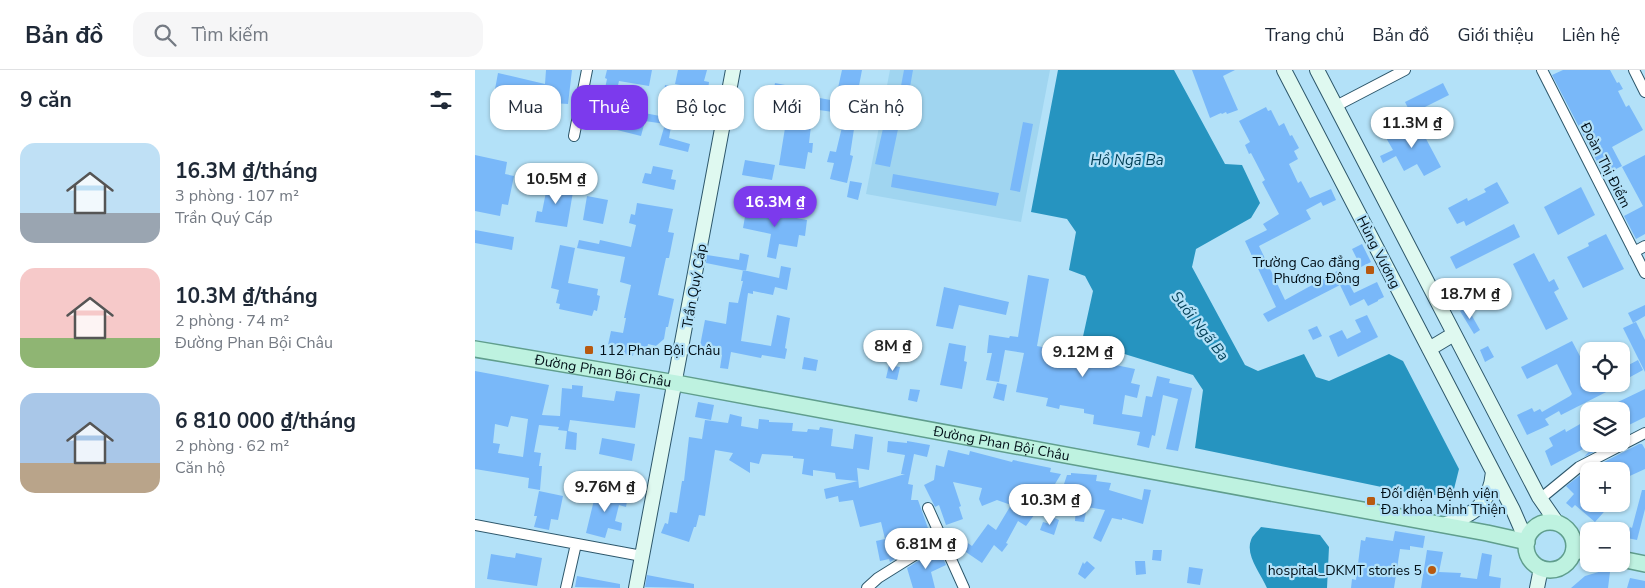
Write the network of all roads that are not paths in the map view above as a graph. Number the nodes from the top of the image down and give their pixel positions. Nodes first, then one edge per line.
1 (587, 70) edge
2 (733, 70) edge
3 (1284, 70) edge
4 (1317, 70) edge
5 (1405, 70) edge
6 (1542, 70) edge
7 (1634, 70) edge
8 (1645, 92) edge
9 (1336, 106) junction
10 (574, 136) dead end
11 (1645, 246) edge
12 (1634, 252) junction
13 (1645, 273) edge
14 (1454, 334) junction
15 (475, 349) edge
16 (1429, 349) junction
17 (676, 383) junction
18 (1645, 433) edge
19 (1493, 472) junction
20 (1540, 499) junction
21 (928, 508) dead end
22 (1557, 523) junction
23 (475, 525) edge
24 (1443, 525) junction
25 (942, 538) junction
26 (1527, 542) junction
27 (576, 544) junction
28 (1580, 550) edge
29 (1580, 552) edge
30 (642, 556) junction
31 (1630, 561) edge
32 (1645, 564) edge
33 (1541, 568) junction
34 (567, 588) edge
35 (636, 588) edge
36 (867, 588) edge
37 (965, 588) edge
38 (1537, 588) edge

1 - 10 street
2 - 17 main road, Trần Quý Cáp
3 - 16 main road, Hùng Vương
4 - 9 main road, Hùng Vương
5 - 9 street
6 - 12 street, Đoàn Thị Điểm
7 - 8 street
9 - 14 main road, Hùng Vương
11 - 12 street
12 - 13 street, Đoàn Thị Điểm
14 - 16 main road
14 - 20 main road, Hùng Vương
15 - 17 main road, Đường Phan Bội Châu
16 - 19 main road, Hùng Vương
17 - 24 main road, Đường Phan Bội Châu
17 - 30 main road, Trần Quý Cáp
18 - 20 street
19 - 24 main road
19 - 26 main road, Hùng Vương
20 - 22 main road, Hùng Vương
21 - 25 street
22 - 26 main road
22 - 28 main road
23 - 27 street
24 - 26 main road, Đường Phan Bội Châu
25 - 36 street
25 - 37 street
26 - 33 main road
27 - 30 street
27 - 34 street
29 - 33 main road
30 - 35 main road, Trần Quý Cáp
31 - 32 main road
33 - 38 main road

